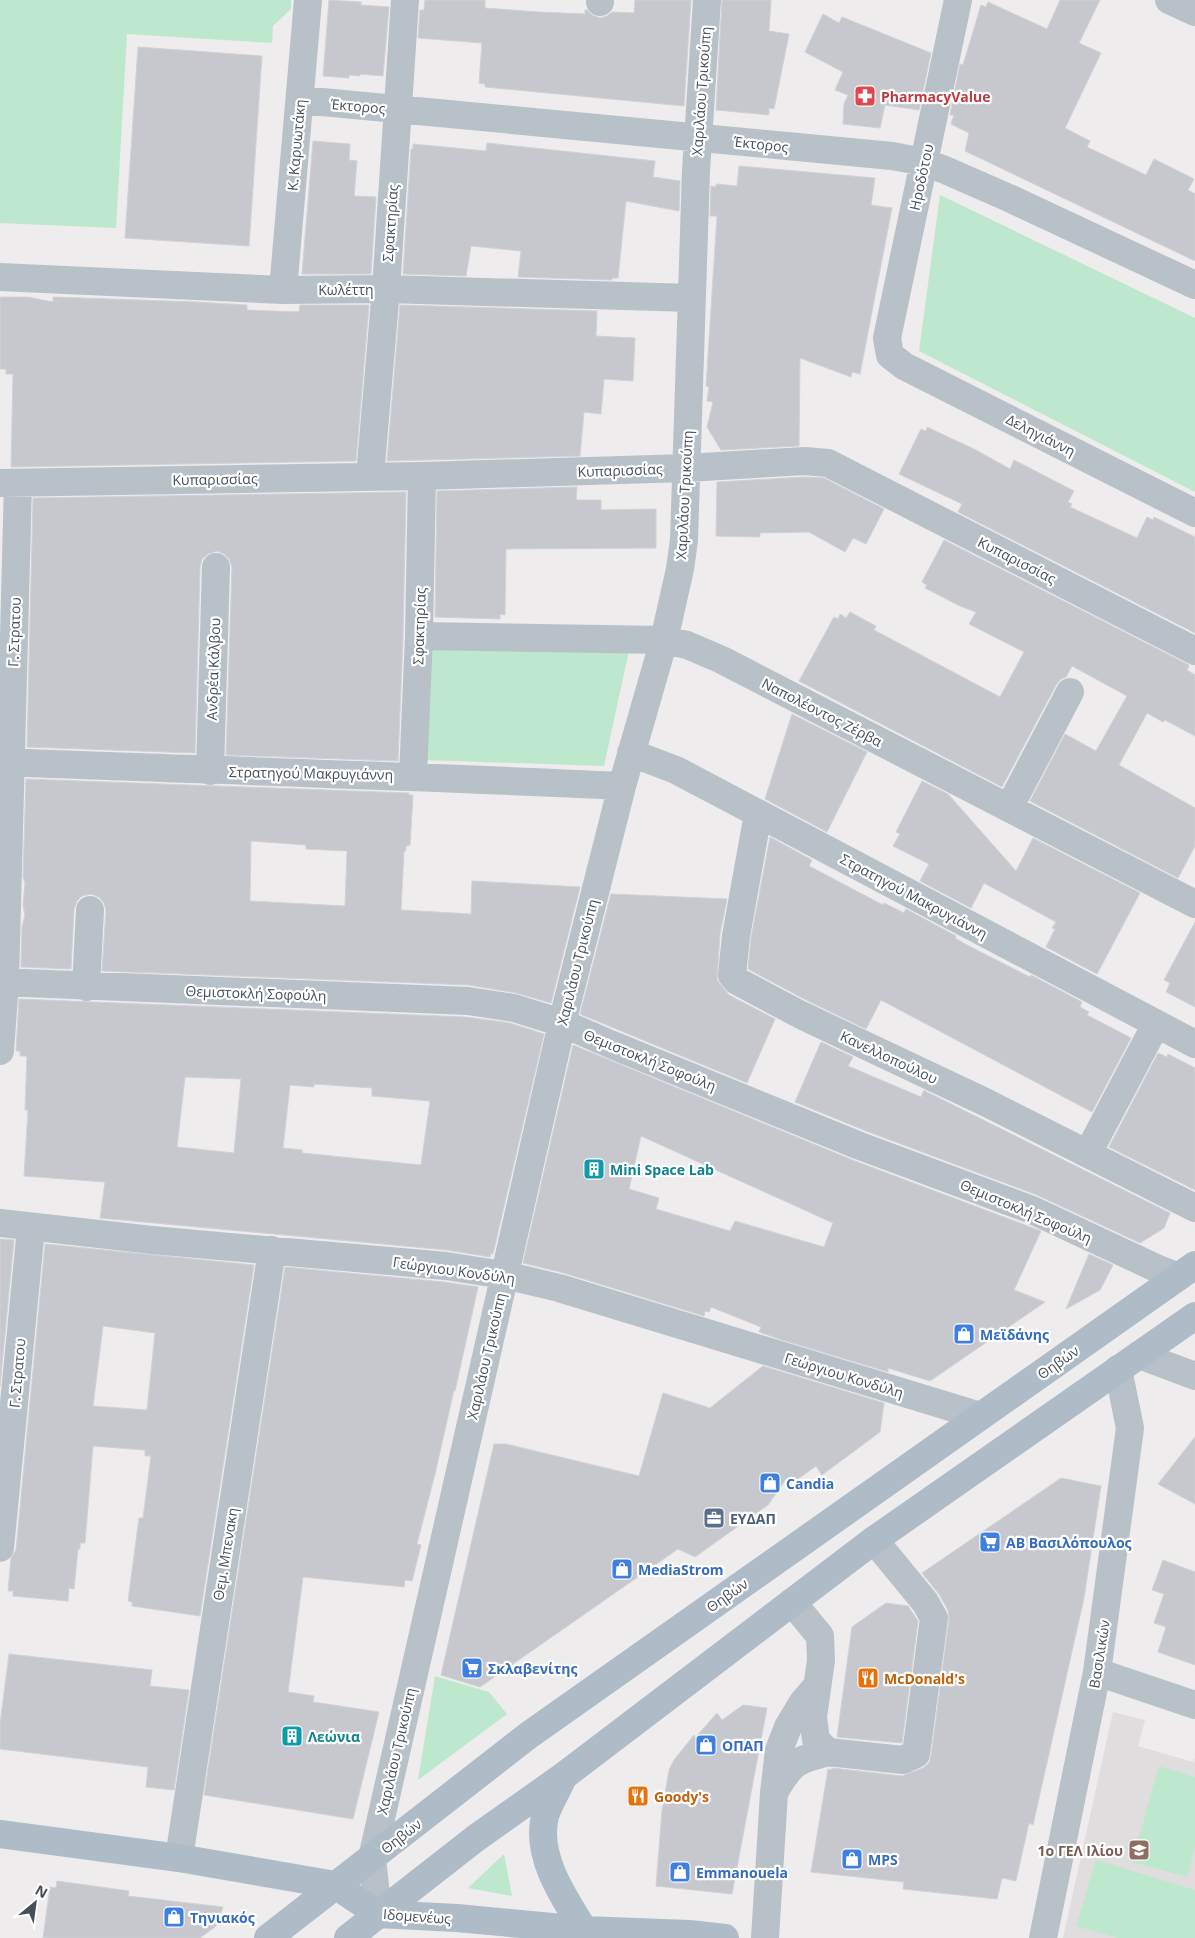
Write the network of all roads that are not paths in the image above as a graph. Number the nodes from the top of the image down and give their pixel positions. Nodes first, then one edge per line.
1 (308, 0) edge
2 (405, 0) edge
3 (707, 0) edge
4 (958, 0) edge
5 (300, 100) junction
6 (398, 109) junction
7 (698, 138) junction
8 (924, 162) junction
9 (0, 277) edge
10 (1195, 285) edge
11 (386, 289) junction
12 (283, 290) junction
13 (691, 298) junction
14 (890, 355) joint
15 (686, 468) junction
16 (370, 476) junction
17 (422, 476) junction
18 (9, 483) edge
19 (1195, 513) edge
20 (216, 567) dead end
21 (419, 636) junction
22 (664, 640) junction
23 (1195, 651) edge
24 (1070, 692) dead end
25 (631, 753) junction
26 (5, 763) edge
27 (210, 771) junction
28 (413, 776) junction
29 (622, 786) junction
30 (1009, 808) junction
31 (758, 814) junction
32 (1195, 904) edge
33 (90, 910) dead end
34 (2, 982) edge
35 (86, 987) junction
36 (562, 1023) junction
37 (1156, 1024) junction
38 (1195, 1044) edge
39 (0, 1051) edge
40 (1088, 1153) junction
41 (1195, 1208) edge
42 (0, 1223) edge
43 (31, 1228) junction
44 (272, 1250) junction
45 (1187, 1271) edge
46 (504, 1275) junction
47 (1195, 1316) edge
48 (1128, 1362) junction
49 (1195, 1376) edge
50 (980, 1416) junction
51 (874, 1540) junction
52 (0, 1548) edge
53 (792, 1602) junction
54 (1097, 1672) junction
55 (816, 1686) junction
56 (1195, 1705) edge
57 (828, 1752) junction
58 (565, 1775) junction
59 (774, 1792) junction
60 (0, 1834) edge
61 (179, 1858) junction
62 (372, 1858) junction
63 (335, 1885) junction
64 (378, 1914) junction
65 (584, 1930) junction
66 (268, 1938) edge
67 (348, 1938) edge
68 (725, 1938) edge
69 (765, 1938) edge
70 (1043, 1938) edge

1 - 5 street, Κ. Καρυωτάκη
2 - 6 street, Σφακτηρίας
3 - 7 street, Χαριλάου Τρικούπη
4 - 8 street, Ηροδότου
5 - 6 street, Έκτορος
5 - 12 street, Κ. Καρυωτάκη
6 - 7 street, Έκτορος
6 - 11 street, Σφακτηρίας
7 - 8 street, Έκτορος
7 - 13 street, Χαριλάου Τρικούπη
8 - 10 street, Έκτορος
8 - 14 street, Ηροδότου
9 - 12 street, Κωλέττη
11 - 12 street, Κωλέττη
11 - 13 street, Κωλέττη
11 - 16 street, Σφακτηρίας
13 - 15 street, Χαριλάου Τρικούπη
14 - 19 street, Δεληγιάννη
15 - 17 street, Κυπαρισσίας
15 - 22 street, Χαριλάου Τρικούπη
15 - 23 street, Κυπαρισσίας
16 - 17 street, Κυπαρισσίας
16 - 18 street, Κυπαρισσίας
17 - 21 street, Σφακτηρίας
18 - 26 street, Γ. Στρατου
20 - 27 street, Ανδρέα Κάλβου
21 - 22 street, Ναπολέοντος Ζέρβα
21 - 28 street, Σφακτηρίας
22 - 25 street, Χαριλάου Τρικούπη
22 - 30 street, Ναπολέοντος Ζέρβα
24 - 30 street
25 - 29 street, Χαριλάου Τρικούπη
25 - 31 street, Στρατηγού Μακρυγιάννη
26 - 27 street, Στρατηγού Μακρυγιάννη
26 - 34 street, Γ. Στρατου
27 - 28 street, Στρατηγού Μακρυγιάννη
28 - 29 street, Στρατηγού Μακρυγιάννη
29 - 36 street, Χαριλάου Τρικούπη
30 - 32 street, Ναπολέοντος Ζέρβα
31 - 37 street, Στρατηγού Μακρυγιάννη
31 - 40 street, Κανελλοπούλου
33 - 35 street
34 - 35 street, Θεμιστοκλή Σοφούλη
34 - 39 street, Γ. Στρατου
35 - 36 street, Θεμιστοκλή Σοφούλη
36 - 45 street, Θεμιστοκλή Σοφούλη
36 - 46 street, Χαριλάου Τρικούπη
37 - 38 street, Στρατηγού Μακρυγιάννη
37 - 40 street
40 - 41 street, Κανελλοπούλου
42 - 43 street, Γεώργιου Κονδύλη
43 - 44 street, Γεώργιου Κονδύλη
43 - 52 street, Γ. Στρατου
44 - 46 street, Γεώργιου Κονδύλη
44 - 61 street, Θεμ. Μπενακη
45 - 50 main road, Θηβών
46 - 50 street, Γεώργιου Κονδύλη
46 - 62 street, Χαριλάου Τρικούπη
47 - 48 main road
48 - 49 street
48 - 51 main road
48 - 54 street, Βασιλικών
50 - 62 main road, Θηβών
51 - 53 main road
51 - 57 street
53 - 55 street
53 - 58 main road
54 - 56 street
54 - 70 street, Βασιλικών
55 - 57 street
55 - 59 street
57 - 59 street
58 - 64 main road
58 - 65 main road
59 - 69 street
60 - 61 main road, Ιδομενέως
61 - 63 main road, Ιδομενέως
62 - 63 main road, Θηβών
62 - 64 street, Χαριλάου Τρικούπη
63 - 64 main road, Ιδομενέως
63 - 66 main road, Θηβών
64 - 65 main road, Ιδομενέως
64 - 67 main road
65 - 68 main road, Ιδομενέως

